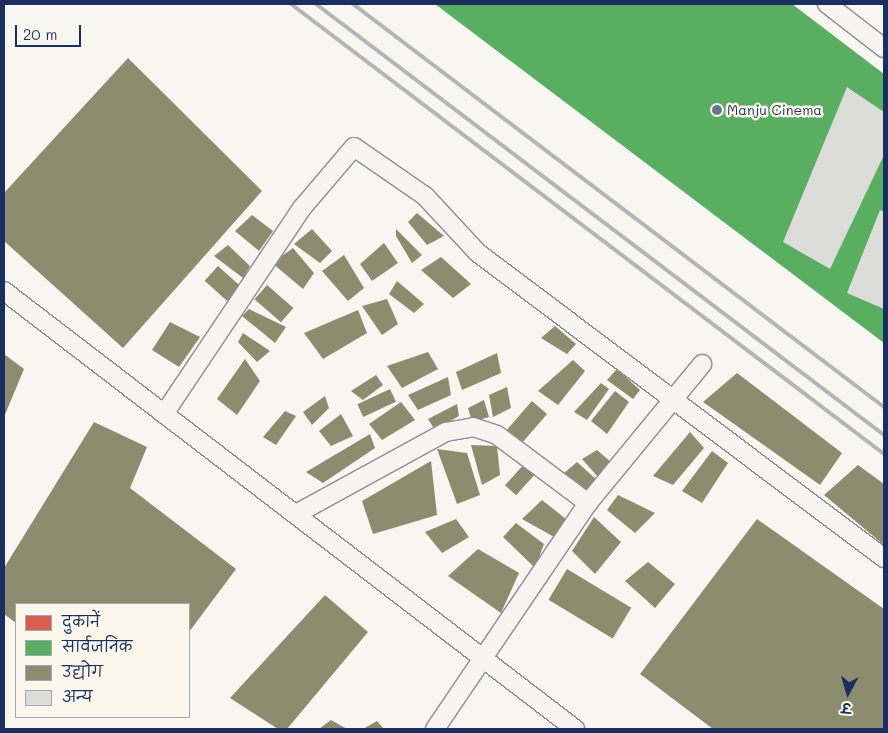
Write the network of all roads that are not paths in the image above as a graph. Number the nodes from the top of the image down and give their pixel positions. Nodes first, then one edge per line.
1 (827, 4) edge
2 (884, 48) edge
3 (4, 291) edge
4 (702, 364) dead end
5 (676, 401) junction
6 (164, 414) junction
7 (588, 503) junction
8 (296, 514) junction
9 (884, 558) edge
10 (480, 657) junction
11 (435, 729) edge
12 (575, 729) edge

1 - 2 street
3 - 6 street
4 - 5 street
5 - 6 street
5 - 7 street
5 - 9 street
6 - 8 street
7 - 8 street
7 - 10 street
8 - 10 street
10 - 11 street
10 - 12 street

